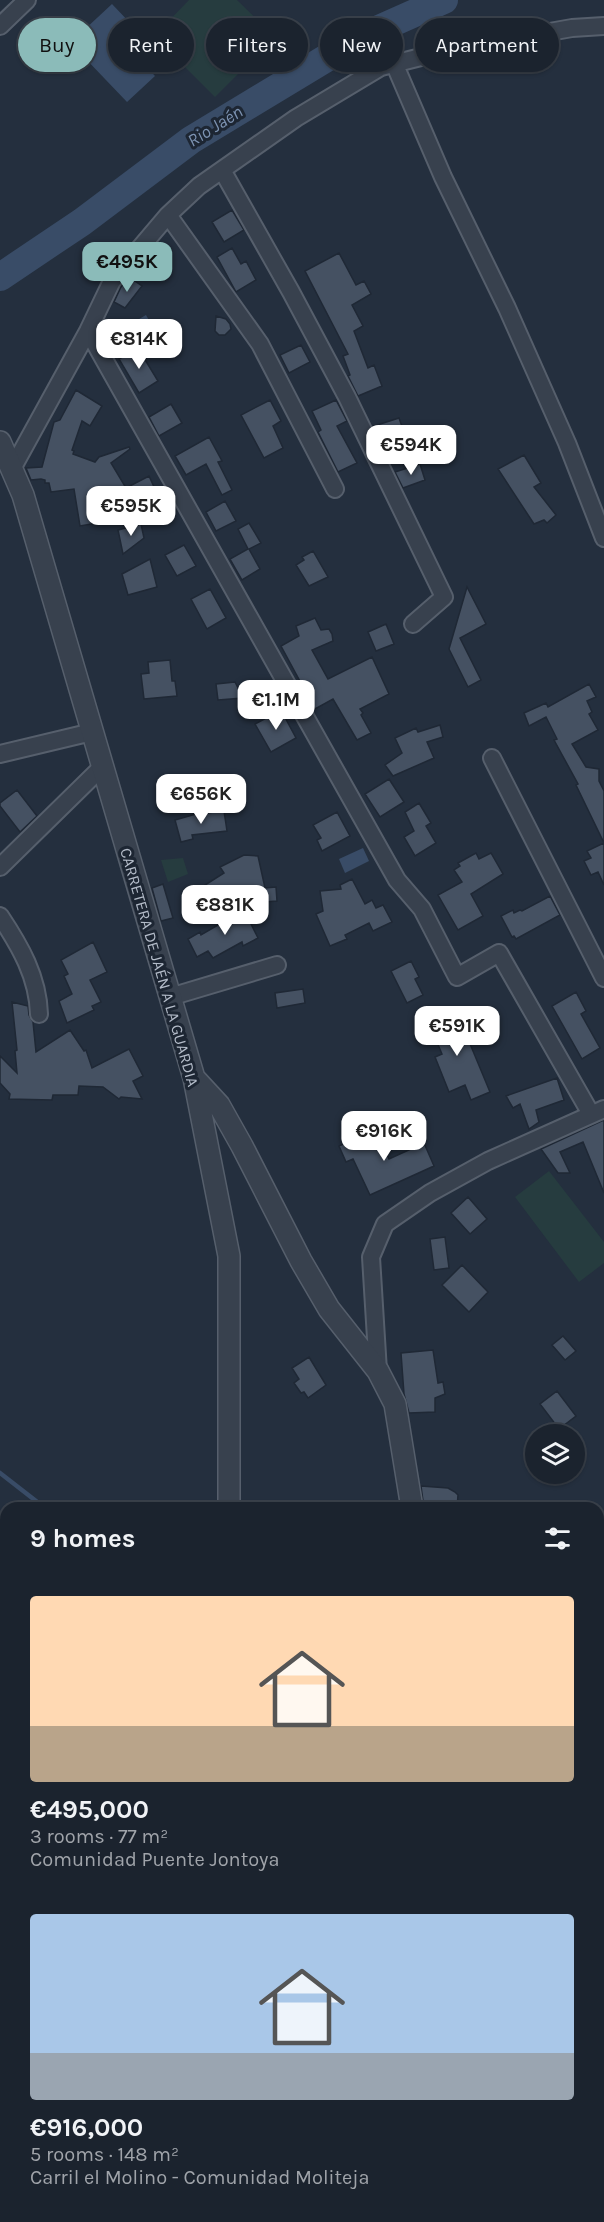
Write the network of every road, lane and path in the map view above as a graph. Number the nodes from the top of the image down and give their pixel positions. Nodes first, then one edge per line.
1 (27, 0) edge
2 (0, 26) edge
3 (604, 26) edge
4 (403, 61) edge
5 (373, 72) edge
6 (398, 72) edge
7 (222, 170) junction
8 (168, 215) junction
9 (88, 332) junction
10 (0, 442) edge
11 (12, 469) junction
12 (334, 489) dead end
13 (604, 538) edge
14 (413, 624) dead end
15 (92, 732) junction
16 (0, 754) edge
17 (492, 758) dead end
18 (102, 767) junction
19 (0, 867) edge
20 (0, 915) edge
21 (277, 965) dead end
22 (604, 978) edge
23 (170, 998) junction
24 (39, 1014) dead end
25 (194, 1078) junction
26 (598, 1111) edge
27 (378, 1371) junction
28 (229, 1502) edge
29 (411, 1502) edge

1 - 2 street
3 - 4 street
5 - 7 street
6 - 13 street
7 - 8 street
7 - 14 street
8 - 9 street
8 - 12 street
9 - 11 street
9 - 26 street
10 - 11 street, CARRETERA DE JAÉN A LA GUARDIA
11 - 15 street, CARRETERA DE JAÉN A LA GUARDIA
15 - 16 street
15 - 18 street, CARRETERA DE JAÉN A LA GUARDIA
17 - 22 street
18 - 19 street
18 - 23 street, CARRETERA DE JAÉN A LA GUARDIA
20 - 24 street
21 - 23 street
23 - 25 street, CARRETERA DE JAÉN A LA GUARDIA
25 - 27 street
25 - 28 street, CARRETERA DE JAÉN A LA GUARDIA
26 - 27 street
27 - 29 street

